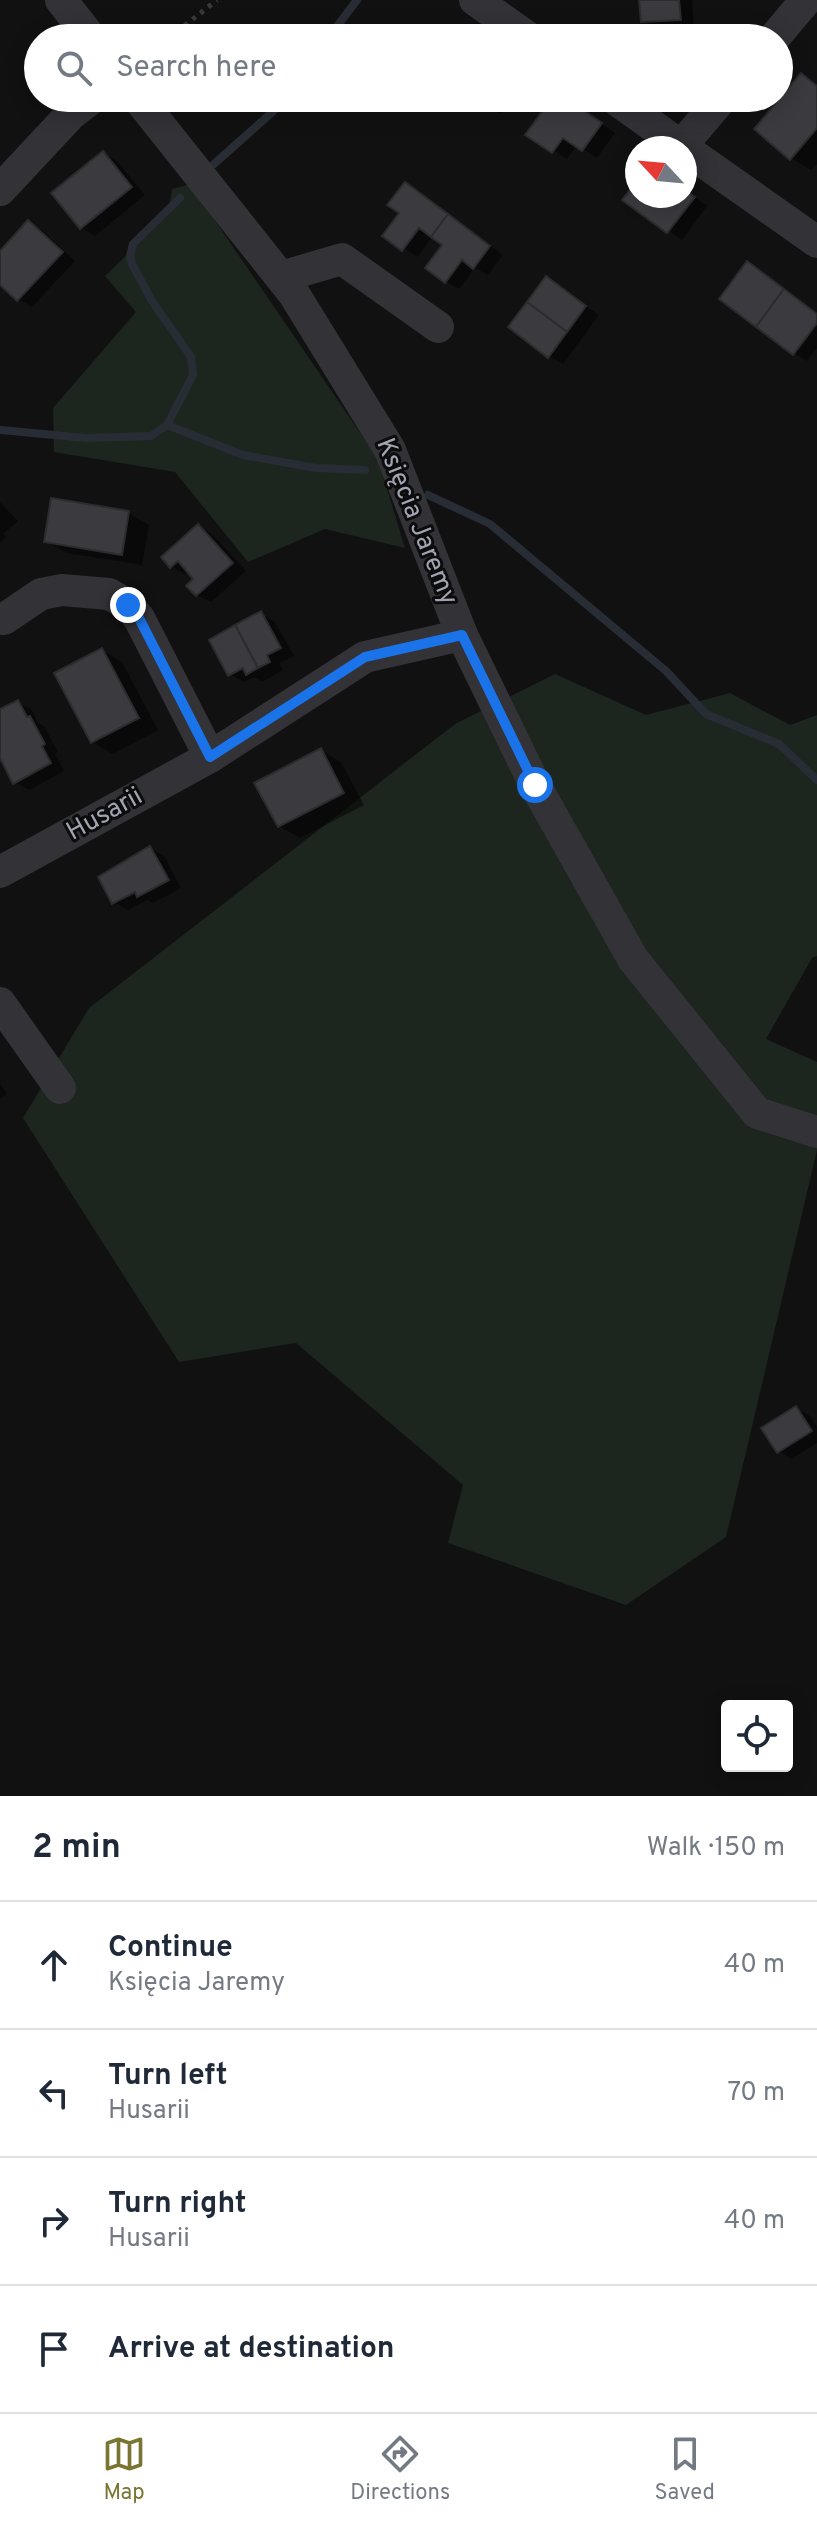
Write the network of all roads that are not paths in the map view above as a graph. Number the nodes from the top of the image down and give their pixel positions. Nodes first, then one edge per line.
1 (61, 0) edge
2 (475, 0) edge
3 (806, 0) edge
4 (80, 24) edge
5 (509, 24) edge
6 (786, 24) edge
7 (74, 112) edge
8 (149, 112) edge
9 (634, 112) edge
10 (711, 112) edge
11 (667, 136) edge
12 (693, 136) edge
13 (697, 157) edge
14 (0, 190) edge
15 (817, 242) edge
16 (281, 277) junction
17 (438, 327) dead end
18 (4, 619) dead end
19 (462, 635) junction
20 (210, 757) junction
21 (0, 872) edge
22 (0, 1003) edge
23 (60, 1088) dead end
24 (817, 1132) edge

1 - 4 street
2 - 5 street
3 - 6 street
7 - 14 street
8 - 16 street, Księcia Jaremy
9 - 11 street
10 - 12 street
13 - 15 street
16 - 17 street
16 - 19 street, Księcia Jaremy
18 - 20 street
19 - 20 street, Husarii
19 - 24 street, Księcia Jaremy
20 - 21 street, Husarii
22 - 23 street

